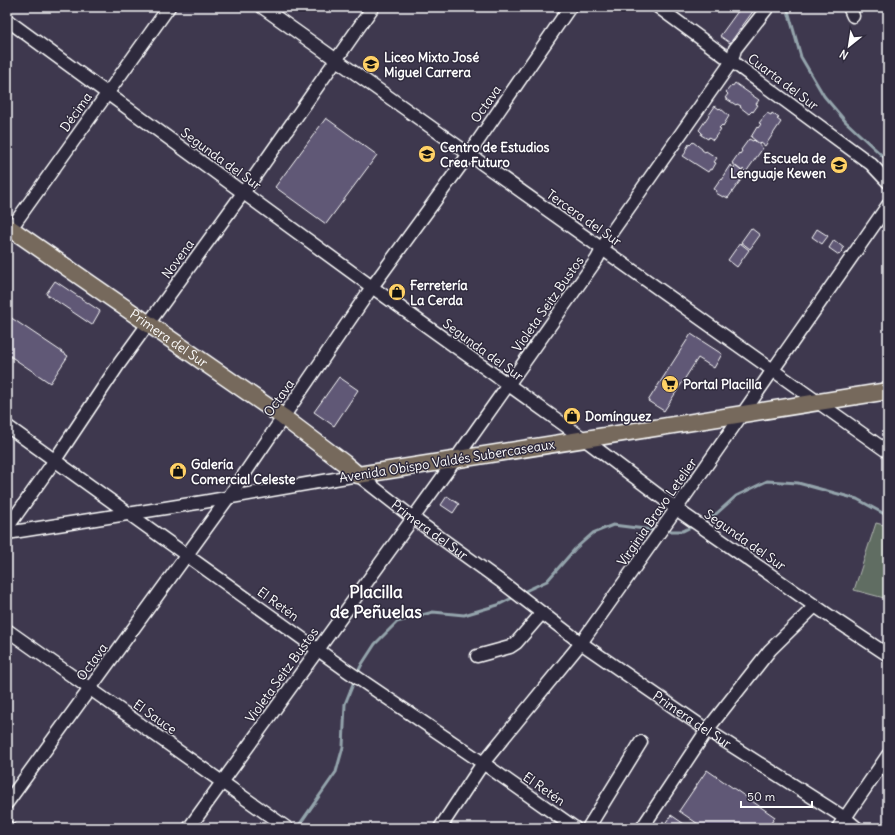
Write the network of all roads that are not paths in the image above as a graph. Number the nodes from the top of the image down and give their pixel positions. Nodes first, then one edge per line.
1 (169, 7) edge
2 (262, 7) edge
3 (373, 7) edge
4 (570, 7) edge
5 (658, 7) edge
6 (768, 7) edge
7 (7, 20) edge
8 (336, 59) junction
9 (732, 61) junction
10 (107, 93) junction
11 (469, 154) junction
12 (888, 182) edge
13 (243, 193) junction
14 (888, 205) edge
15 (8, 229) edge
16 (602, 248) junction
17 (372, 287) junction
18 (148, 324) junction
19 (773, 370) junction
20 (507, 385) junction
21 (888, 391) edge
22 (818, 402) junction
23 (742, 414) junction
24 (283, 418) junction
25 (7, 426) edge
26 (584, 439) junction
27 (888, 452) edge
28 (55, 460) junction
29 (455, 460) junction
30 (358, 475) junction
31 (228, 498) junction
32 (679, 511) junction
33 (129, 513) junction
34 (412, 518) junction
35 (7, 528) edge
36 (7, 533) edge
37 (187, 555) junction
38 (815, 606) junction
39 (542, 613) junction
40 (7, 630) edge
41 (581, 643) junction
42 (318, 650) junction
43 (888, 655) edge
44 (477, 656) dead end
45 (90, 688) junction
46 (707, 730) junction
47 (641, 742) dead end
48 (888, 755) edge
49 (484, 763) junction
50 (222, 782) junction
51 (7, 803) edge
52 (841, 823) edge
53 (189, 828) edge
54 (287, 828) edge
55 (440, 828) edge
56 (575, 828) edge
57 (588, 828) edge
58 (642, 828) edge
59 (858, 828) edge

1 - 10 street, Décima
2 - 8 street, Tercera del Sur
3 - 8 street, Novena
4 - 11 street, Octava
5 - 9 street, Cuarta del Sur
6 - 9 street, Violeta Seitz Bustos
7 - 10 street, Segunda del Sur
8 - 11 street, Tercera del Sur
8 - 13 street, Novena
9 - 12 street, Cuarta del Sur
9 - 16 street, Violeta Seitz Bustos
10 - 13 street, Segunda del Sur
10 - 15 street, Décima
11 - 16 street, Tercera del Sur
11 - 17 street, Octava
13 - 17 street, Segunda del Sur
13 - 18 street, Novena
14 - 19 street, Virginia Bravo Letelier
15 - 18 main road, Primera del Sur
16 - 19 street, Tercera del Sur
16 - 20 street, Violeta Seitz Bustos
17 - 20 street, Segunda del Sur
17 - 24 street, Octava
18 - 24 main road, Primera del Sur
18 - 28 street, Novena
19 - 22 street, Tercera del Sur
19 - 23 street, Virginia Bravo Letelier
20 - 26 street, Segunda del Sur
20 - 29 street, Violeta Seitz Bustos
21 - 22 main road, Avenida Obispo Valdés Subercaseaux
22 - 23 main road, Avenida Obispo Valdés Subercaseaux
22 - 27 street, Tercera del Sur
23 - 26 main road, Avenida Obispo Valdés Subercaseaux
23 - 32 street, Virginia Bravo Letelier
24 - 30 main road, Primera del Sur
24 - 31 street, Octava
25 - 28 street, El Retén
26 - 29 main road, Avenida Obispo Valdés Subercaseaux
26 - 32 street, Segunda del Sur
28 - 33 street, El Retén
28 - 35 street, Novena
29 - 30 main road, Avenida Obispo Valdés Subercaseaux
29 - 34 street, Violeta Seitz Bustos
30 - 31 street, Avenida Obispo Valdés Subercaseaux
30 - 34 street, Primera del Sur
31 - 33 street, Avenida Obispo Valdés Subercaseaux
31 - 37 street, Octava
32 - 38 street, Segunda del Sur
32 - 41 street, Virginia Bravo Letelier
33 - 36 street, Avenida Obispo Valdés Subercaseaux
33 - 37 street, El Retén
34 - 39 street, Primera del Sur
34 - 42 street, Violeta Seitz Bustos
37 - 42 street, El Retén
37 - 45 street, Octava
38 - 43 street, Segunda del Sur
38 - 46 street
39 - 41 street, Primera del Sur
39 - 44 street
40 - 45 street, El Sauce
41 - 46 street, Primera del Sur
41 - 49 street, Virginia Bravo Letelier
42 - 49 street, El Retén
42 - 50 street, Violeta Seitz Bustos
45 - 50 street, El Sauce
45 - 51 street, Octava
46 - 52 street, Primera del Sur
46 - 58 street
47 - 57 street
48 - 52 street
49 - 55 street, Virginia Bravo Letelier
49 - 56 street, El Retén
50 - 53 street, Violeta Seitz Bustos
50 - 54 street, El Sauce
52 - 59 street, Primera del Sur

